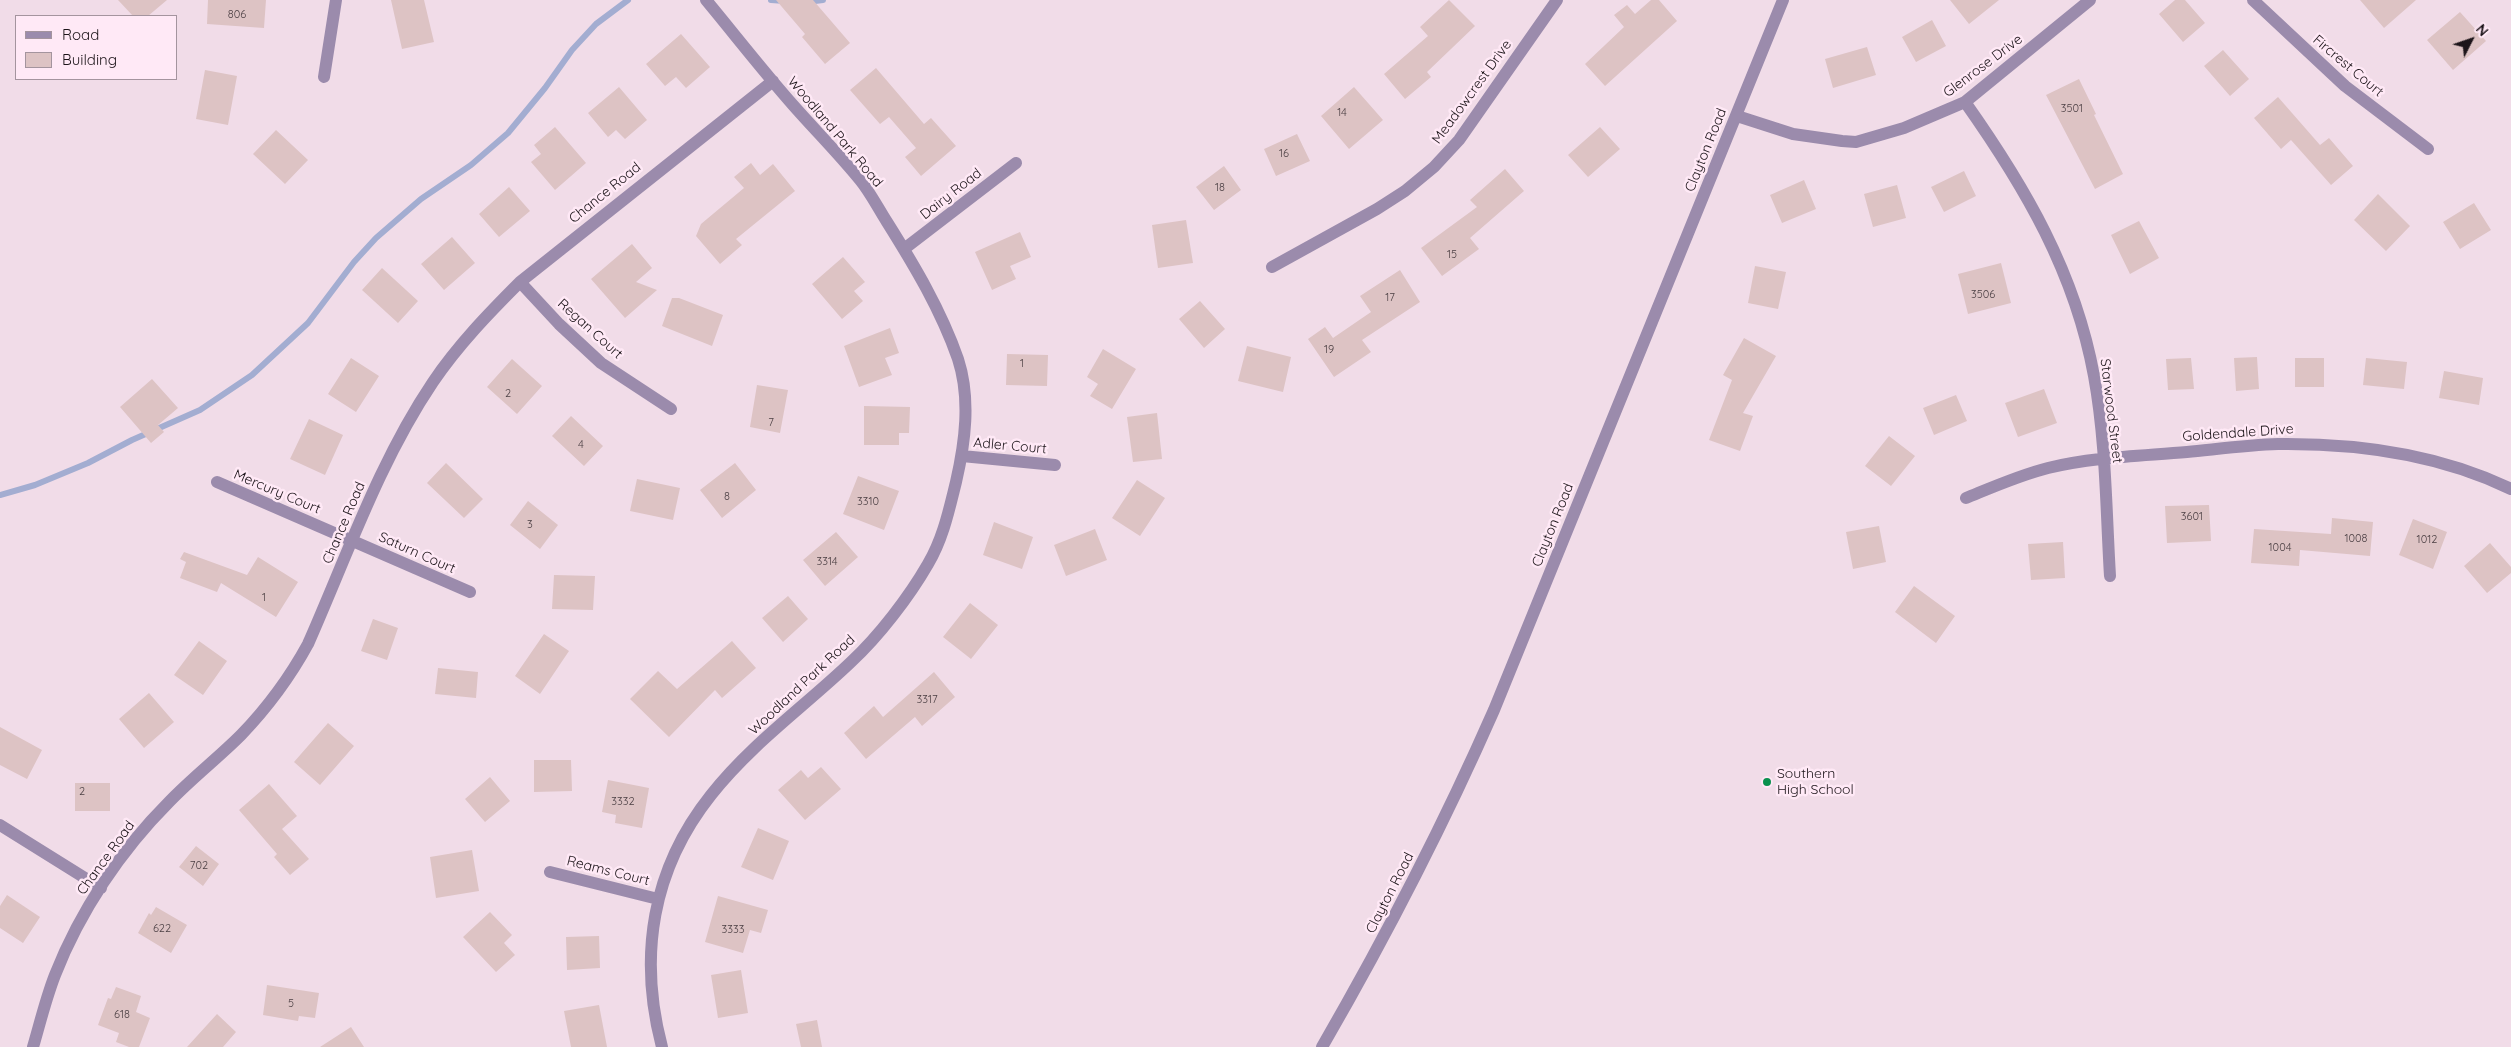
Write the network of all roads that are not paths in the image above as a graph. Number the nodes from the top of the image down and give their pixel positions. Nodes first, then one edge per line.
1 (336, 0) edge
2 (706, 0) edge
3 (1557, 0) edge
4 (1783, 0) edge
5 (2090, 0) edge
6 (2253, 0) edge
7 (324, 77) dead end
8 (773, 81) junction
9 (1965, 102) junction
10 (1737, 116) junction
11 (2428, 149) dead end
12 (1016, 163) dead end
13 (904, 249) junction
14 (1272, 267) dead end
15 (520, 282) junction
16 (671, 409) dead end
17 (962, 456) junction
18 (2103, 459) junction
19 (1055, 464) dead end
20 (217, 482) dead end
21 (2511, 489) edge
22 (1966, 498) dead end
23 (352, 541) junction
24 (2110, 576) dead end
25 (470, 592) dead end
26 (0, 825) edge
27 (550, 872) dead end
28 (101, 888) junction
29 (658, 899) junction
30 (32, 1047) edge
31 (662, 1047) edge
32 (1322, 1047) edge

1 - 7 street
2 - 8 street, Woodland Park Road
3 - 14 street, Meadowcrest Drive
4 - 10 street, Clayton Road
5 - 9 street, Glenrose Drive
6 - 11 street, Fircrest Court
8 - 13 street, Woodland Park Road
8 - 15 street, Chance Road
9 - 10 street, Glenrose Drive
9 - 18 street, Starwood Street
10 - 32 street, Clayton Road
12 - 13 street, Dairy Road
13 - 17 street, Woodland Park Road
15 - 16 street, Regan Court
15 - 23 street, Chance Road
17 - 19 street, Adler Court
17 - 29 street, Woodland Park Road
18 - 21 street, Goldendale Drive
18 - 22 street, Goldendale Drive
18 - 24 street, Starwood Street
20 - 23 street, Mercury Court
23 - 25 street, Saturn Court
23 - 28 street, Chance Road
26 - 28 street
27 - 29 street, Reams Court
28 - 30 street, Chance Road
29 - 31 street, Woodland Park Road

